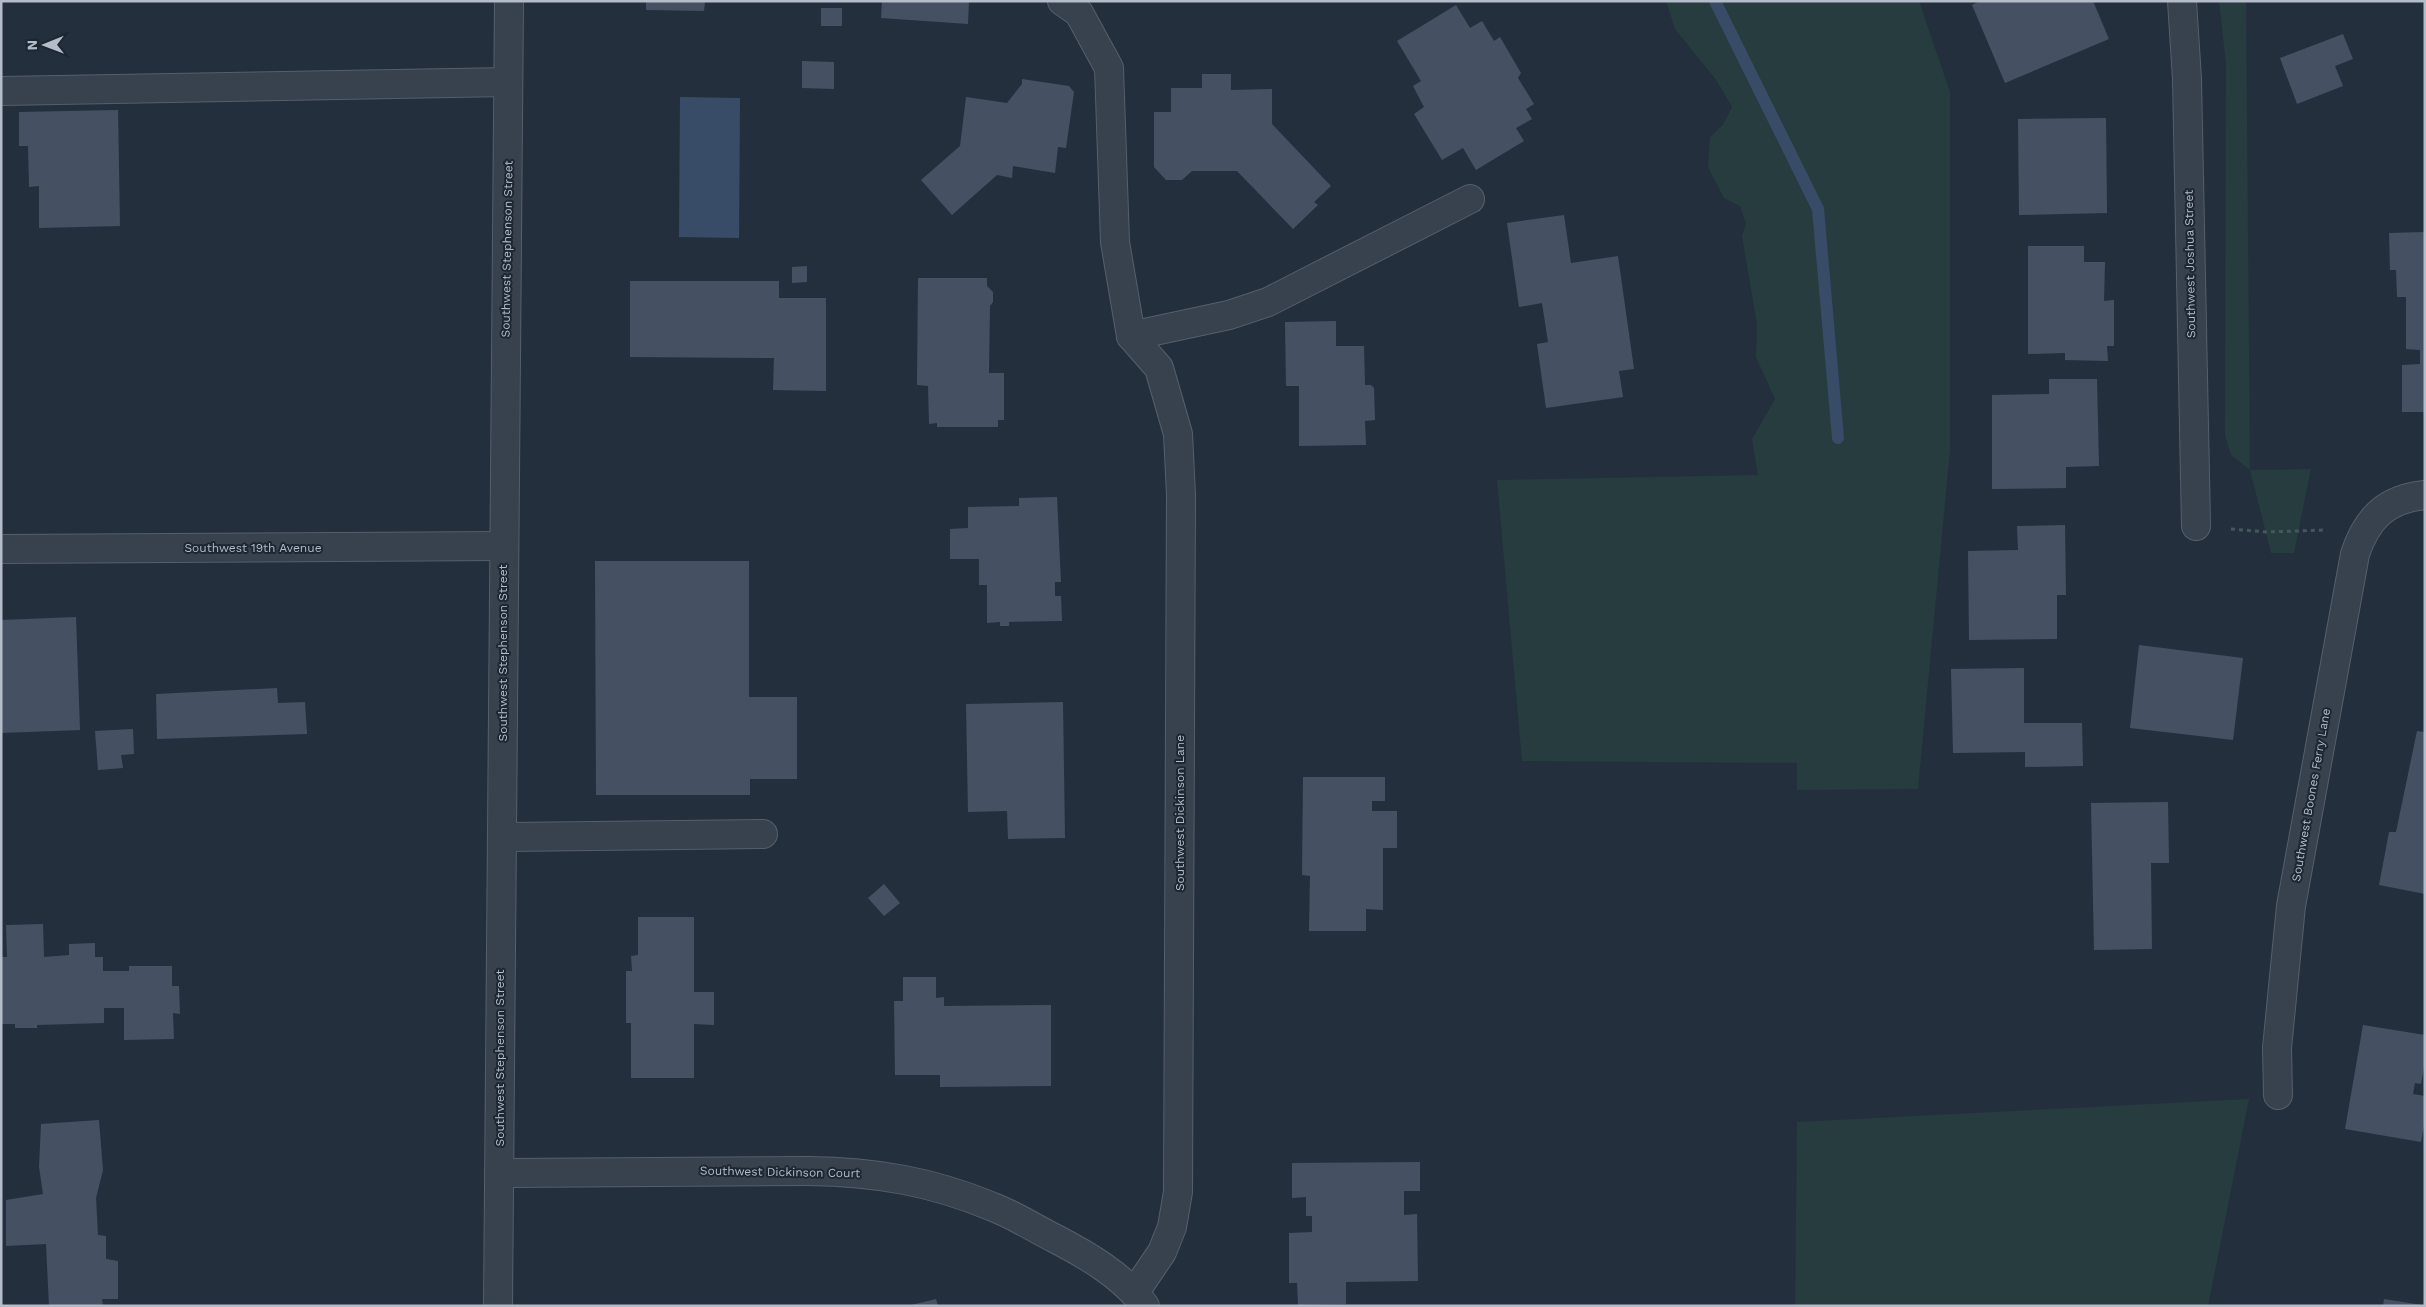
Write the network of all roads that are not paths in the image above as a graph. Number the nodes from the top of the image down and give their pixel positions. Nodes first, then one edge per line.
1 (509, 1) edge
2 (1062, 1) edge
3 (2182, 1) edge
4 (508, 82) junction
5 (1, 91) edge
6 (1470, 199) dead end
7 (1131, 336) junction
8 (2425, 495) edge
9 (2196, 526) road end
10 (504, 546) junction
11 (1, 549) edge
12 (762, 834) dead end
13 (502, 837) junction
14 (2278, 1095) dead end
15 (499, 1173) junction
16 (1140, 1299) edge
17 (498, 1306) edge

1 - 4 street, Southwest Stephenson Street
2 - 7 street
3 - 9 street, Southwest Joshua Street
4 - 5 street
4 - 10 street, Southwest Stephenson Street
6 - 7 street
7 - 16 street, Southwest Dickinson Lane
8 - 14 street, Southwest Boones Ferry Lane
10 - 11 street, Southwest 19th Avenue
10 - 13 street, Southwest Stephenson Street
12 - 13 street
13 - 15 street, Southwest Stephenson Street
15 - 16 street, Southwest Dickinson Court
15 - 17 street, Southwest Stephenson Street

